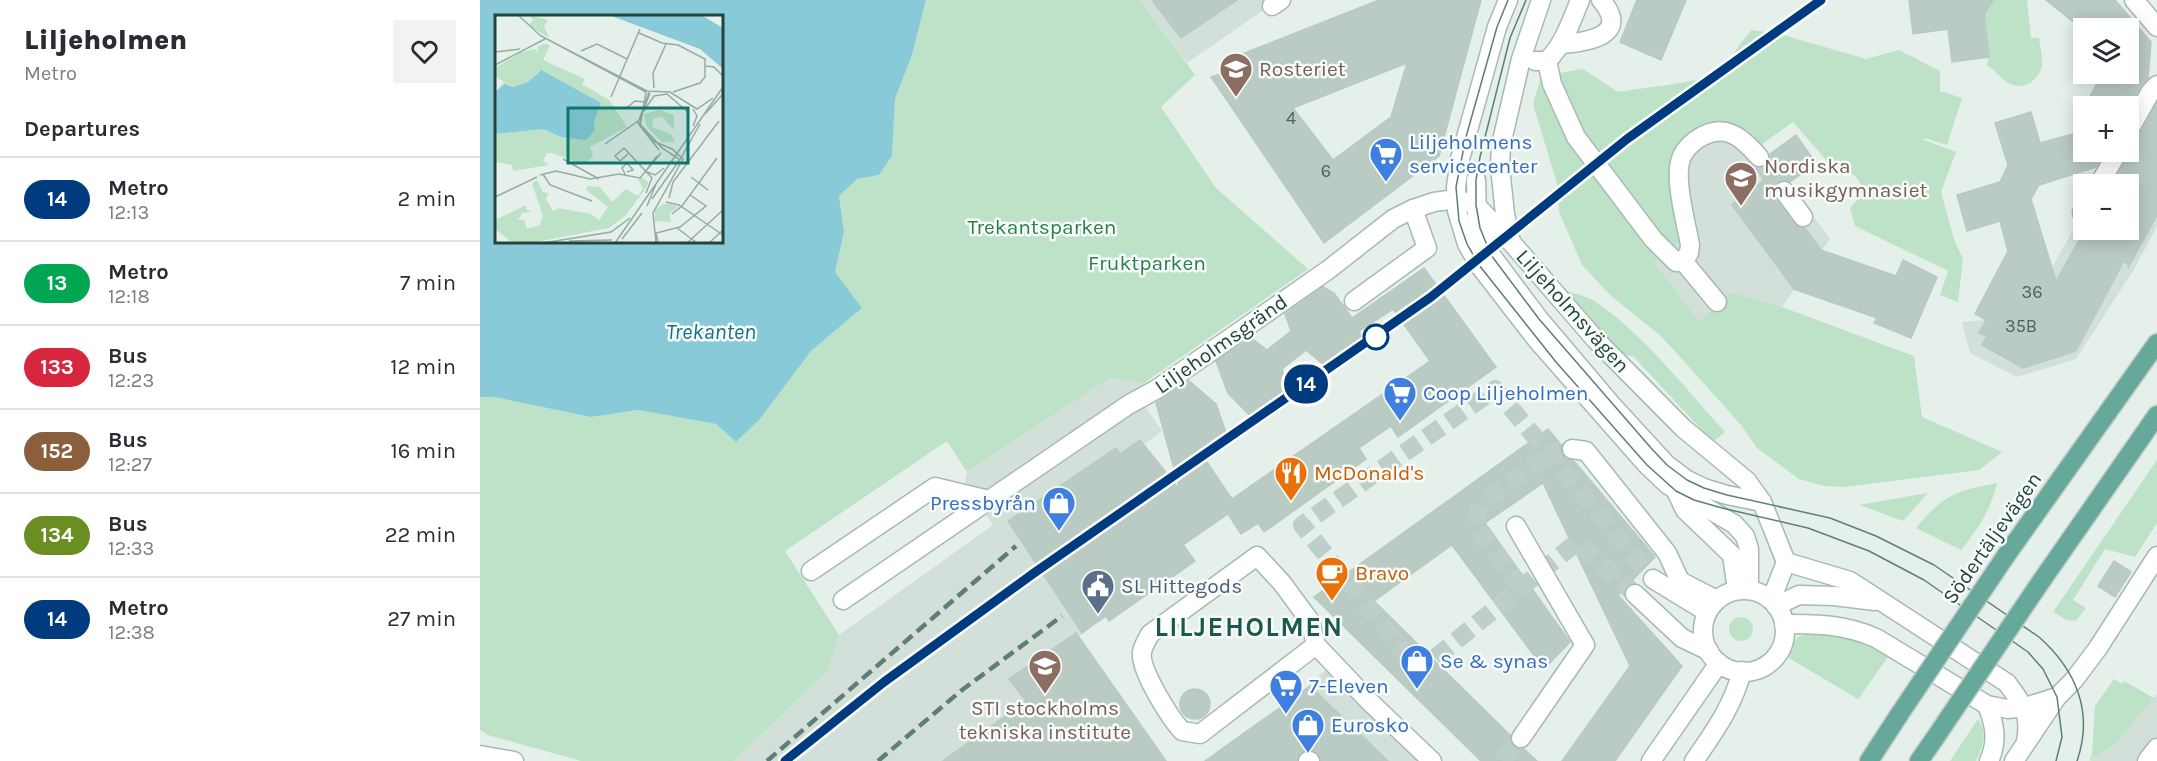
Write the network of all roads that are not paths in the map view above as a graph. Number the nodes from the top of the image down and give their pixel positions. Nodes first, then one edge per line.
1 (1508, 0) edge
2 (1541, 0) edge
3 (1580, 0) edge
4 (1600, 0) edge
5 (2134, 0) edge
6 (2157, 27) edge
7 (1562, 44) junction
8 (1521, 59) junction
9 (1547, 61) junction
10 (2157, 85) edge
11 (2139, 112) edge
12 (1501, 145) junction
13 (1759, 157) tunnel mouth
14 (1476, 180) junction
15 (1784, 191) tunnel mouth
16 (1456, 199) junction
17 (1476, 205) junction
18 (1413, 209) junction
19 (1803, 217) dead end
20 (1512, 242) junction
21 (1683, 261) junction
22 (1354, 300) dead end
23 (1716, 302) dead end
24 (2157, 343) edge
25 (2157, 415) edge
26 (1572, 449) dead end
27 (989, 500) junction
28 (1762, 502) junction
29 (1516, 526) dead end
30 (2157, 556) edge
31 (1786, 562) junction
32 (811, 571) dead end
33 (1653, 579) tunnel mouth
34 (1743, 590) junction
35 (1635, 594) tunnel mouth
36 (843, 600) dead end
37 (1883, 602) junction
38 (1774, 603) junction
39 (1712, 606) junction
40 (1784, 624) junction
41 (1316, 645) junction
42 (1714, 657) junction
43 (1742, 671) junction
44 (2057, 697) junction
45 (1987, 705) junction
46 (2025, 707) junction
47 (1521, 738) tunnel mouth
48 (2026, 741) junction
49 (2157, 748) edge
50 (480, 755) edge
51 (513, 761) edge
52 (1432, 761) edge
53 (1651, 761) edge
54 (1694, 761) edge
55 (1869, 761) edge
56 (1920, 761) edge
57 (1989, 761) edge
58 (2013, 761) edge
59 (2147, 761) edge

1 - 16 street, Liljeholmsvägen
2 - 8 street, Liljeholmsvägen
3 - 7 street
4 - 7 street
5 - 6 street
7 - 9 street
8 - 9 street
8 - 12 street, Liljeholmsvägen
9 - 21 street
10 - 11 street
12 - 14 street
12 - 20 street, Liljeholmsvägen
13 - 21 street
14 - 16 street
14 - 17 street, Liljeholmsvägen
15 - 19 street
16 - 17 street, Liljeholmsgränd
16 - 18 street, Liljeholmsgränd
16 - 34 street, Liljeholmsvägen
17 - 20 street, Liljeholmsgränd
17 - 28 street, Liljeholmsvägen
18 - 22 street
18 - 27 street, Liljeholmsgränd
20 - 28 street, Liljeholmsvägen
21 - 23 street
24 - 55 main road, Södertäljevägen, bridge
25 - 56 main road, bridge
26 - 39 street
27 - 32 street
27 - 36 street, Liljeholmsgränd
28 - 31 street, Liljeholmsvägen
29 - 47 street
30 - 44 street
31 - 37 street
31 - 38 street
33 - 39 street
34 - 38 street
34 - 39 street
35 - 42 street
37 - 38 street
37 - 46 street
38 - 40 street
39 - 42 street
40 - 43 street
40 - 45 street
41 - 41 street
41 - 52 street
42 - 43 street
42 - 53 street
43 - 54 street
44 - 46 street
44 - 48 street
45 - 46 street
45 - 57 street
46 - 48 street
48 - 58 street
49 - 59 street
50 - 51 street

